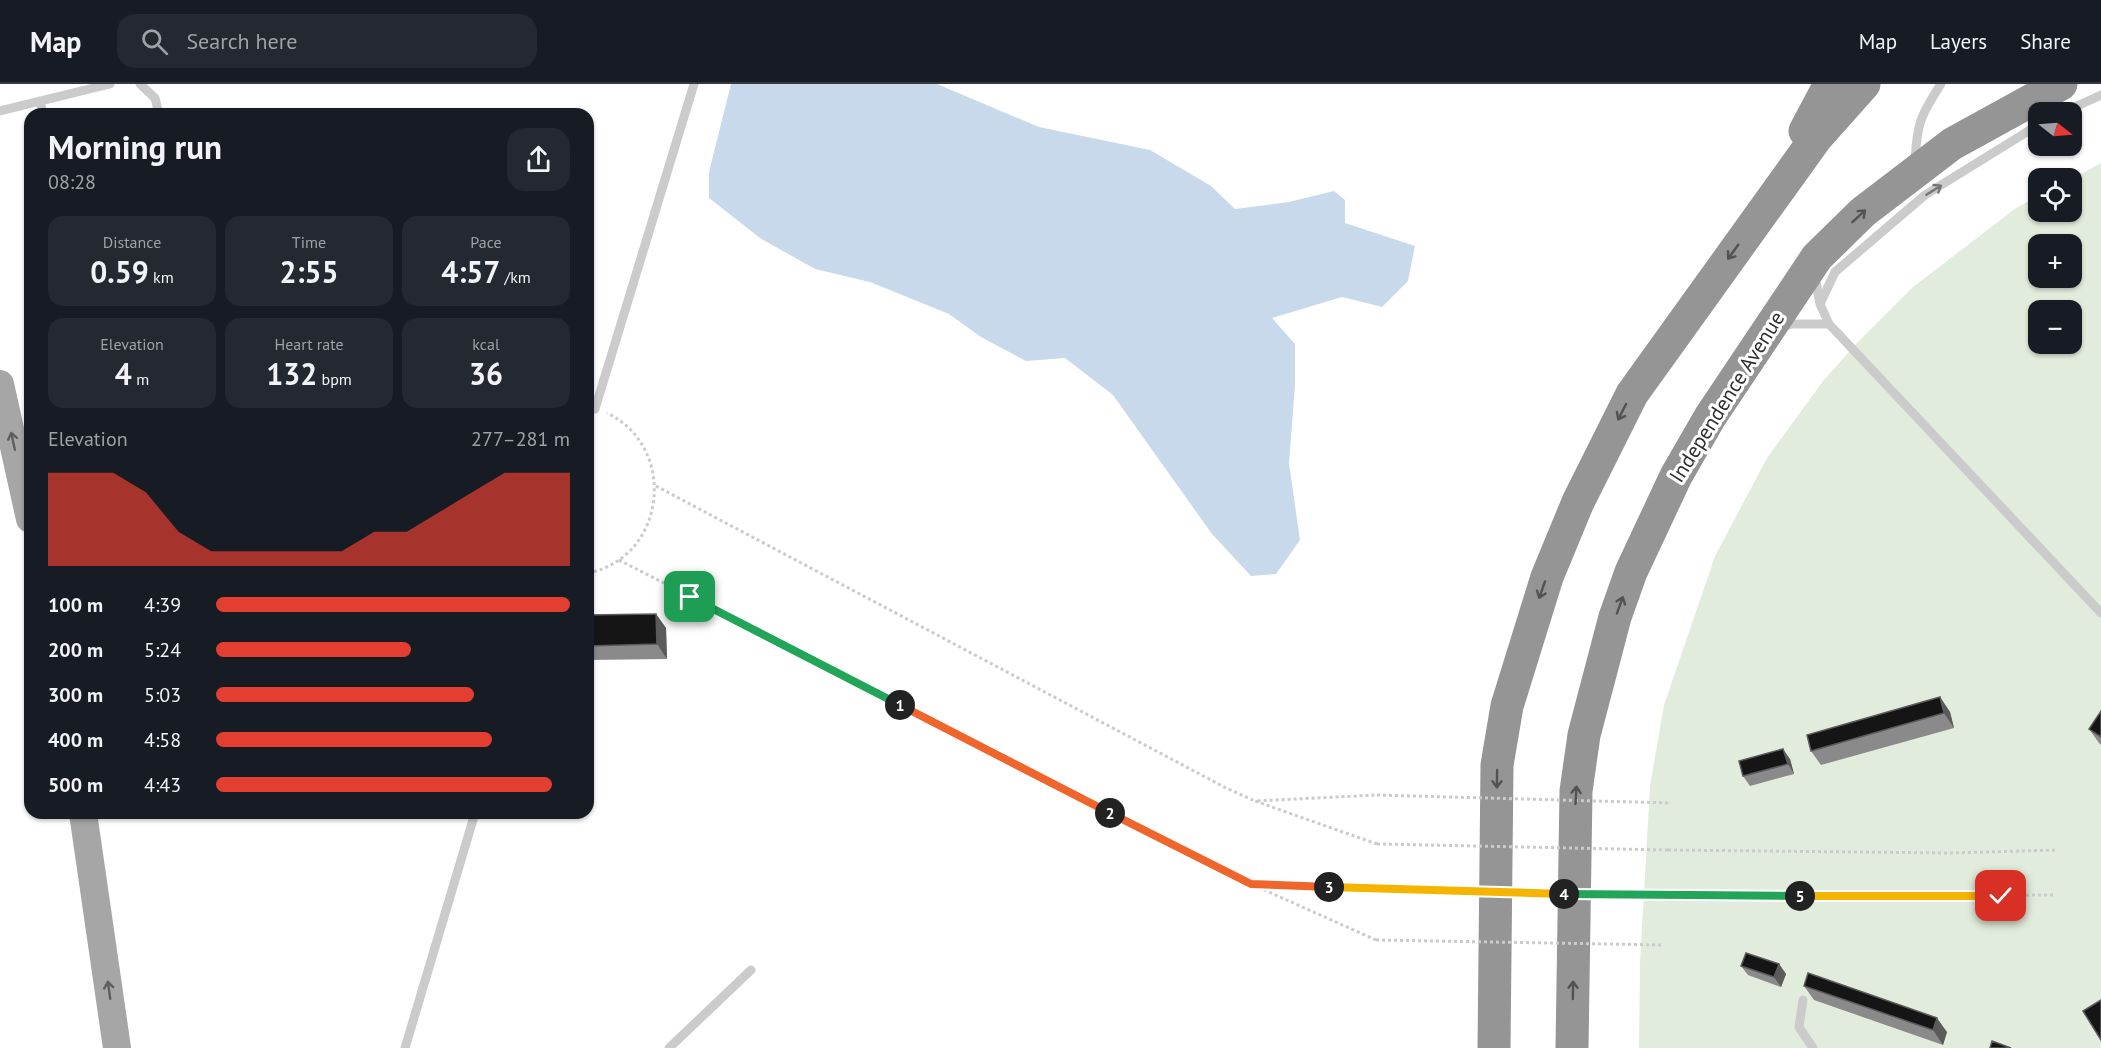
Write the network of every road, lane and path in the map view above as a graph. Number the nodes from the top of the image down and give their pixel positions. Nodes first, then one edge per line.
1 (110, 84) edge
2 (140, 84) edge
3 (694, 84) edge
4 (1808, 84) edge
5 (1830, 84) edge
6 (1864, 84) edge
7 (1941, 84) edge
8 (2061, 84) edge
9 (2101, 95) edge
10 (40, 101) junction
11 (2082, 104) edge
12 (42, 108) edge
13 (157, 108) edge
14 (0, 111) edge
15 (2028, 131) edge
16 (1914, 173) junction
17 (1767, 205) junction
18 (1817, 257) junction
19 (1820, 304) junction
20 (1828, 324) junction
21 (1767, 332) junction
22 (0, 384) edge
23 (595, 409) joint
24 (656, 486) junction
25 (24, 492) edge
26 (619, 560) junction
27 (594, 570) edge
28 (2101, 613) edge
29 (1255, 801) junction
30 (1670, 803) dead end
31 (83, 819) edge
32 (473, 819) edge
33 (2057, 850) dead end
34 (1251, 884) junction
35 (2054, 895) dead end
36 (1664, 945) dead end
37 (750, 970) dead end
38 (1803, 1000) dead end
39 (117, 1048) edge
40 (405, 1048) edge
41 (669, 1048) edge
42 (1494, 1048) edge
43 (1572, 1048) edge
44 (1813, 1048) edge

1 - 10 lane
2 - 13 lane
3 - 23 lane
4 - 17 highway
5 - 17 highway
6 - 17 highway
7 - 16 lane
8 - 16 highway, Independence Avenue
9 - 11 lane
10 - 12 lane
10 - 14 lane
19 -> 15 lane
18 -> 16 highway, Independence Avenue
17 -> 42 highway
18 - 19 lane
18 - 21 highway, Independence Avenue
19 - 20 lane
20 - 21 lane
20 - 28 lane
43 -> 21 highway, Independence Avenue
25 -> 22 main road
23 - 24 path
24 - 26 path
24 - 29 path
26 - 27 path
26 - 34 path
29 - 30 path, bridge
29 - 33 path, bridge
39 -> 31 main road
32 - 40 lane
34 - 35 path, bridge
34 - 36 path, bridge
37 - 41 lane
38 - 44 lane

